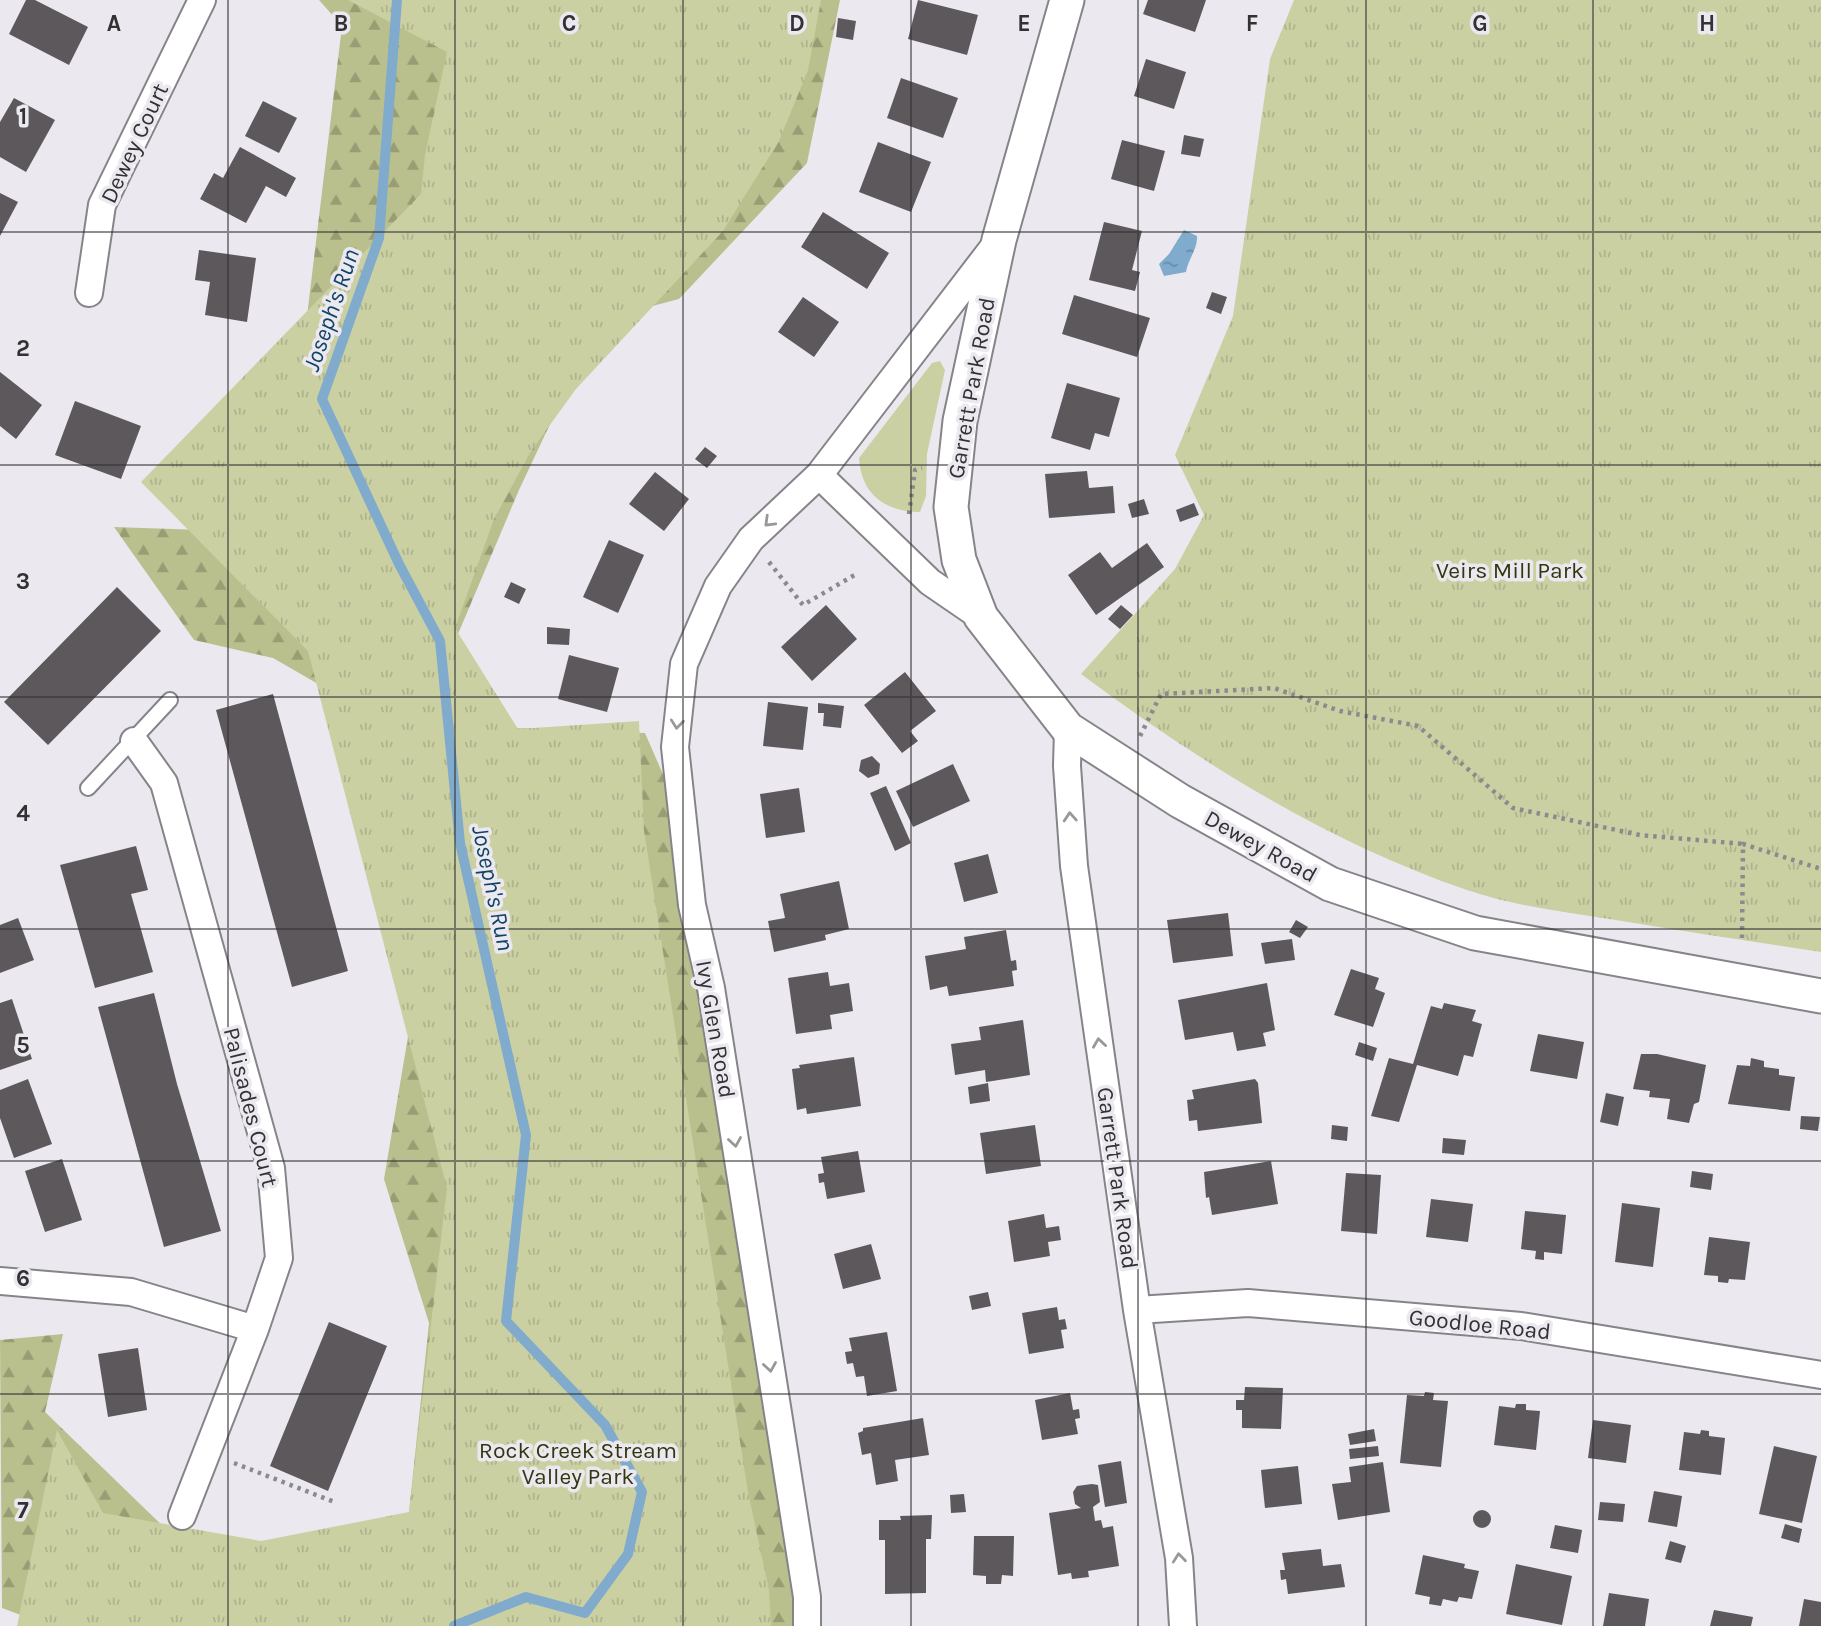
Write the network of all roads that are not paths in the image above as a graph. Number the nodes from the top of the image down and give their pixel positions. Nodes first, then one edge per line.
1 (202, 0) edge
2 (1067, 0) edge
3 (999, 240) junction
4 (89, 293) dead end
5 (819, 475) junction
6 (981, 617) junction
7 (170, 700) dead end
8 (1068, 729) junction
9 (134, 741) junction
10 (88, 788) dead end
11 (1821, 996) edge
12 (0, 1281) edge
13 (1137, 1310) junction
14 (255, 1329) junction
15 (1821, 1375) edge
16 (182, 1516) dead end
17 (807, 1626) edge
18 (1183, 1626) edge

1 - 4 street, Dewey Court
2 - 3 street, Garrett Park Road
3 - 5 street, Garrett Park Road
3 - 6 street, Garrett Park Road
5 - 6 street, Dewey Road
5 -> 17 street, Ivy Glen Road
6 - 8 street, Dewey Road
7 - 9 lane
8 - 11 street, Dewey Road
13 -> 8 street, Garrett Park Road
9 - 10 lane
9 - 14 street, Palisades Court
12 - 14 street
13 - 15 street, Goodloe Road
18 -> 13 street, Garrett Park Road
14 - 16 street, Palisades Court

